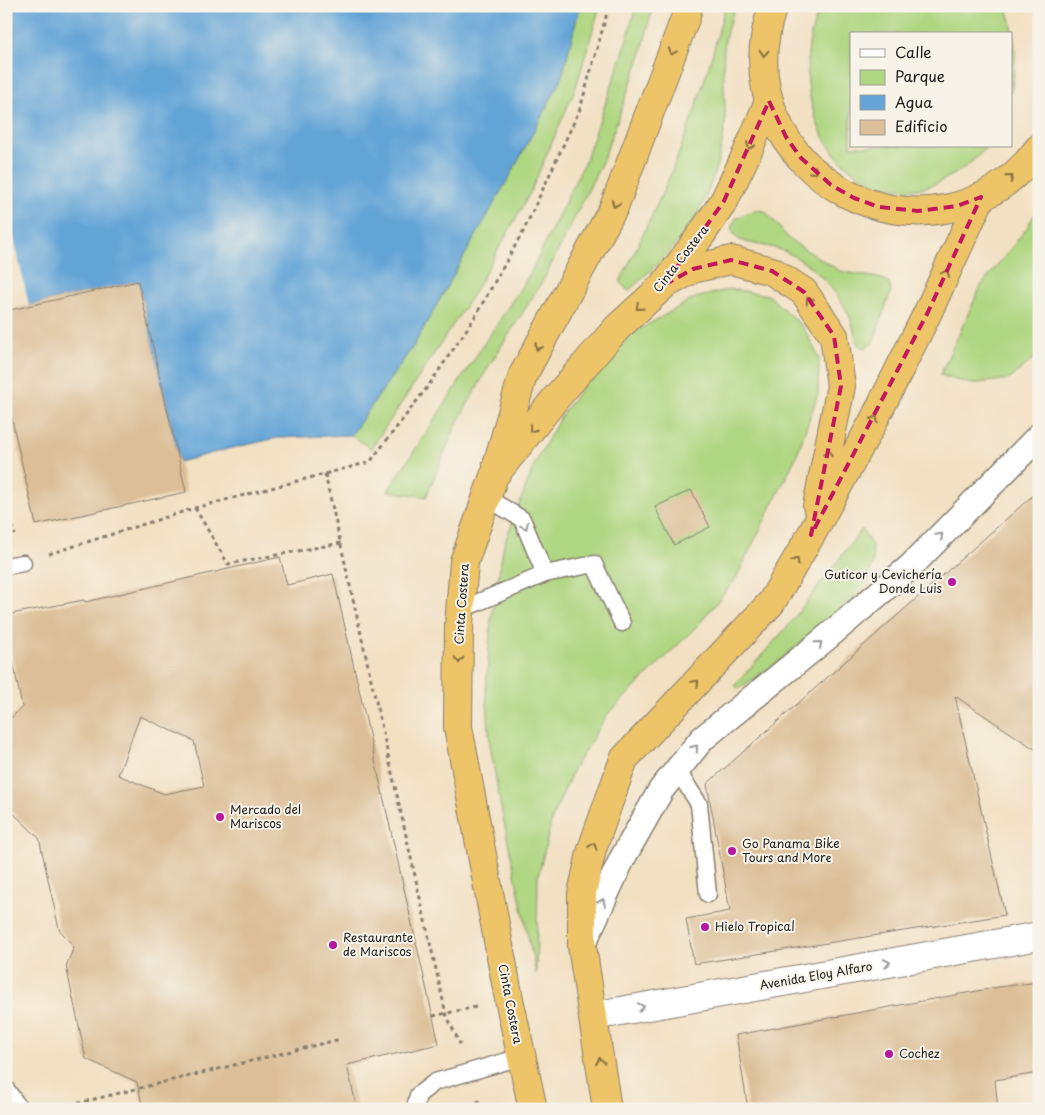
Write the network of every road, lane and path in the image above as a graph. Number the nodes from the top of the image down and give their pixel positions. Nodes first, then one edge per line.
1 (609, 6) edge
2 (688, 6) edge
3 (773, 6) edge
4 (770, 101) junction
5 (1039, 148) edge
6 (981, 197) junction
7 (664, 285) junction
8 (1039, 436) edge
9 (325, 474) junction
10 (490, 487) junction
11 (6, 502) edge
12 (194, 508) junction
13 (811, 535) junction
14 (341, 542) junction
15 (22, 563) junction
16 (6, 566) edge
17 (545, 574) junction
18 (460, 610) junction
19 (622, 623) dead end
20 (677, 770) junction
21 (708, 894) dead end
22 (1039, 936) edge
23 (582, 946) junction
24 (509, 999) junction
25 (446, 1014) junction
26 (433, 1016) dead end
27 (593, 1016) junction
28 (341, 1039) dead end
29 (521, 1057) junction
30 (472, 1072) junction
31 (6, 1089) edge
32 (20, 1109) edge
33 (54, 1109) edge
34 (416, 1109) edge
35 (533, 1109) edge
36 (607, 1109) edge

1 - 9 path
2 -> 10 highway
3 -> 4 highway
4 -> 6 highway
4 -> 7 highway, Cinta Costera
6 -> 5 highway
13 -> 6 highway
7 -> 10 highway, Cinta Costera
13 -> 7 highway
20 -> 8 street
9 - 12 path
9 - 14 path
10 -> 17 lane
10 - 18 highway, Cinta Costera
11 - 15 path
12 - 14 path
12 - 15 path
23 -> 13 highway
14 - 25 path
15 - 16 lane
17 - 18 lane
17 - 19 lane
18 -> 24 highway, Cinta Costera
20 - 21 lane
23 -> 20 street
27 -> 22 street, Avenida Eloy Alfaro
23 - 27 highway
24 - 25 path
24 - 29 highway, Cinta Costera
25 - 26 path
25 - 30 path
36 -> 27 highway
28 - 33 path
29 - 30 lane
29 - 35 highway, Cinta Costera
30 - 34 lane
31 - 32 lane

